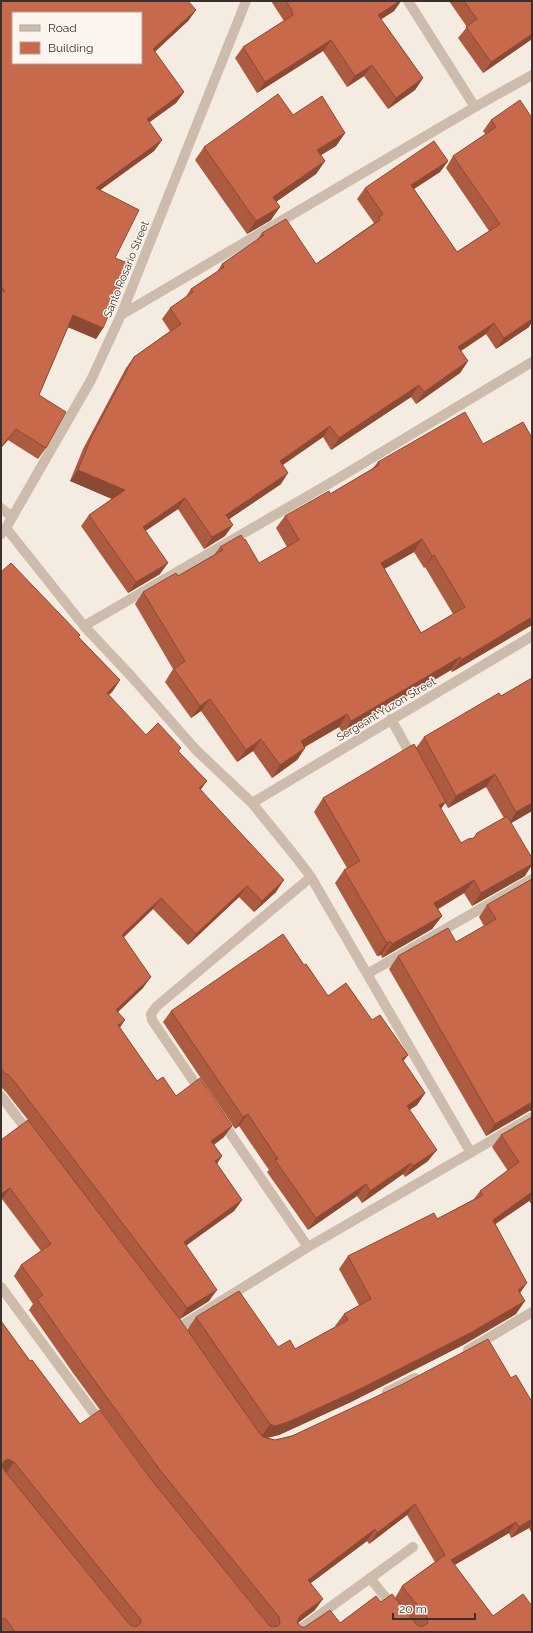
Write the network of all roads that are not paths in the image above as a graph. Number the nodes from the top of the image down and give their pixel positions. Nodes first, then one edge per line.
1 (246, 1) edge
2 (408, 1) edge
3 (532, 75) edge
4 (475, 107) junction
5 (121, 315) junction
6 (532, 362) edge
7 (1, 508) edge
8 (12, 517) junction
9 (3, 531) edge
10 (84, 626) junction
11 (532, 636) edge
12 (391, 719) junction
13 (417, 766) edge
14 (252, 803) junction
15 (311, 877) junction
16 (532, 879) edge
17 (367, 974) junction
18 (1, 1096) edge
19 (206, 1098) edge
20 (214, 1111) edge
21 (532, 1117) edge
22 (34, 1140) edge
23 (471, 1153) junction
24 (308, 1247) junction
25 (1, 1287) edge
26 (532, 1312) edge
27 (168, 1316) edge
28 (462, 1353) edge
29 (427, 1372) edge
30 (379, 1396) edge
31 (109, 1434) edge
32 (413, 1547) dead end
33 (370, 1578) junction
34 (399, 1614) edge
35 (296, 1632) edge

1 - 5 street, Santo Rosario Street
2 - 4 street
3 - 4 street
4 - 5 street
5 - 8 street, Santo Rosario Street
6 - 10 street
7 - 8 street
8 - 9 street, Santo Rosario Street
9 - 10 street
10 - 14 street
11 - 12 street, Sergeant Yuzon Street
12 - 13 street
12 - 14 street, Sergeant Yuzon Street
14 - 15 street
15 - 17 street
15 - 19 street
16 - 17 street
17 - 23 street
18 - 22 street
20 - 24 street
21 - 23 street
23 - 24 street
24 - 27 street
25 - 31 street
26 - 28 street
29 - 30 street
32 - 33 street
33 - 34 street
33 - 35 street

